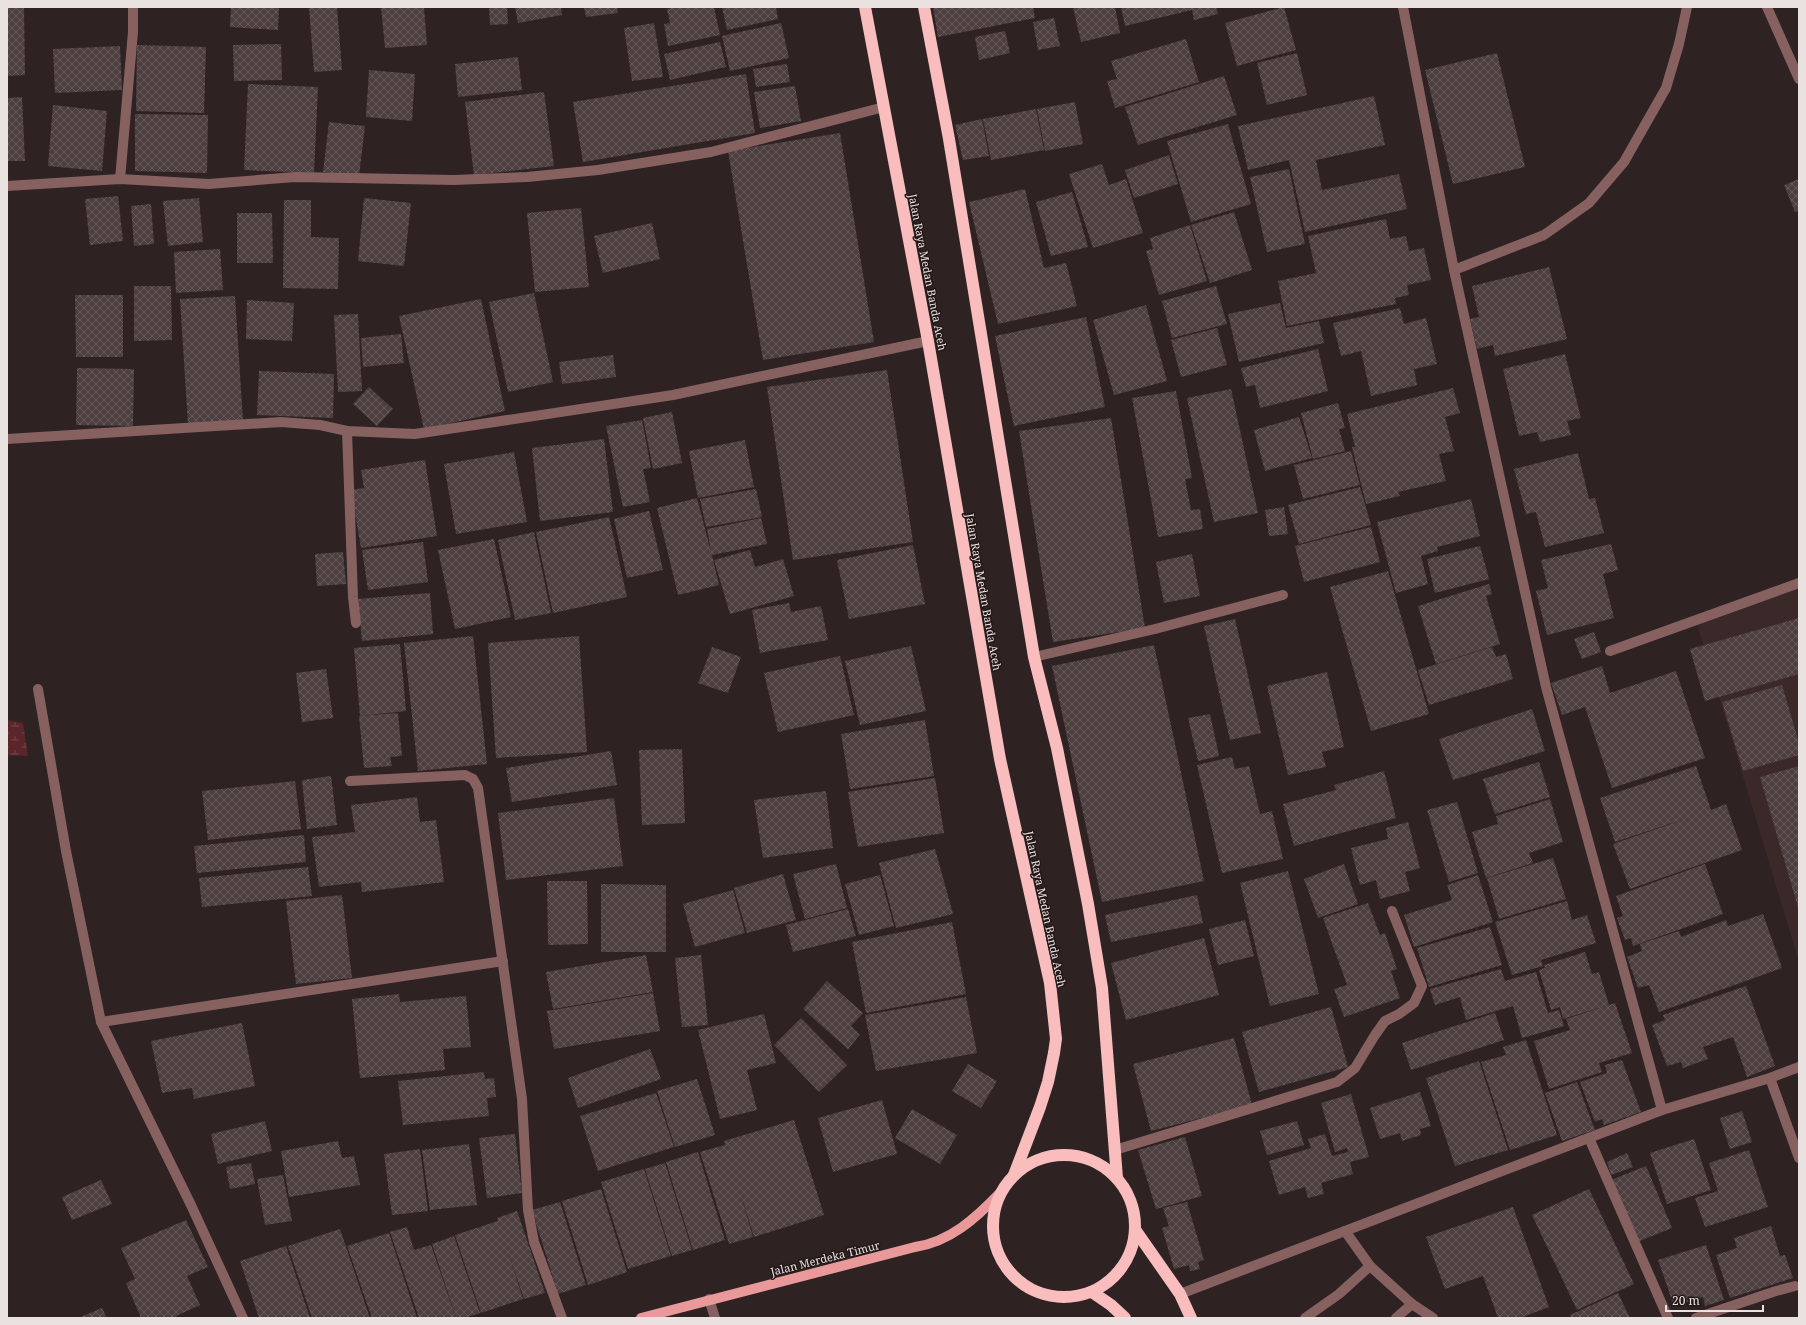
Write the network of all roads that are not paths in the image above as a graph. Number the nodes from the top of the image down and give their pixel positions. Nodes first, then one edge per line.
1 (133, 7) edge
2 (865, 7) edge
3 (924, 7) edge
4 (1403, 7) edge
5 (1687, 7) edge
6 (1767, 7) edge
7 (1799, 80) edge
8 (884, 106) junction
9 (120, 179) junction
10 (7, 186) edge
11 (1454, 270) junction
12 (928, 341) junction
13 (347, 431) junction
14 (7, 439) edge
15 (1799, 583) edge
16 (1284, 595) dead end
17 (356, 623) dead end
18 (1610, 651) dead end
19 (1034, 657) junction
20 (38, 689) dead end
21 (350, 781) dead end
22 (1392, 910) dead end
23 (503, 961) junction
24 (101, 1022) junction
25 (1799, 1067) edge
26 (1770, 1078) junction
27 (1662, 1110) junction
28 (1589, 1138) junction
29 (1115, 1150) junction
30 (1799, 1158) edge
31 (1014, 1175) junction
32 (1117, 1178) junction
33 (1000, 1193) junction
34 (1136, 1231) junction
35 (1345, 1231) junction
36 (1370, 1266) junction
37 (1795, 1286) dead end
38 (1092, 1292) junction
39 (1180, 1294) junction
40 (709, 1299) junction
41 (1412, 1304) junction
42 (243, 1318) edge
43 (562, 1318) edge
44 (641, 1318) edge
45 (714, 1318) edge
46 (1125, 1318) edge
47 (1191, 1318) edge
48 (1305, 1318) edge
49 (1396, 1318) edge
50 (1433, 1318) edge
51 (1668, 1318) edge
52 (1696, 1318) edge

1 - 9 street
2 - 8 highway, Jalan Raya Medan Banda Aceh
3 - 19 highway
4 - 11 street
5 - 11 street
6 - 7 street
8 - 9 street
8 - 12 highway, Jalan Raya Medan Banda Aceh
9 - 10 street
11 - 27 street
12 - 13 street
12 - 31 highway, Jalan Raya Medan Banda Aceh
13 - 14 street
13 - 17 street
15 - 18 street
16 - 19 street
19 - 29 highway
20 - 24 street
21 - 23 street
22 - 29 street
23 - 24 street
23 - 43 street
24 - 42 street
25 - 26 street
26 - 27 street
26 - 30 street
27 - 28 street
28 - 35 street
28 - 51 street
29 - 32 highway
31 - 32 highway
31 - 33 highway
32 - 34 highway
33 - 38 highway
33 - 40 main road, Jalan Merdeka Timur
34 - 38 highway
34 - 39 highway
35 - 36 street
35 - 39 street
36 - 41 street
36 - 48 street
37 - 52 street
38 - 46 highway
39 - 47 highway
40 - 44 main road, Jalan Merdeka Timur
40 - 45 street
41 - 49 street
41 - 50 street

